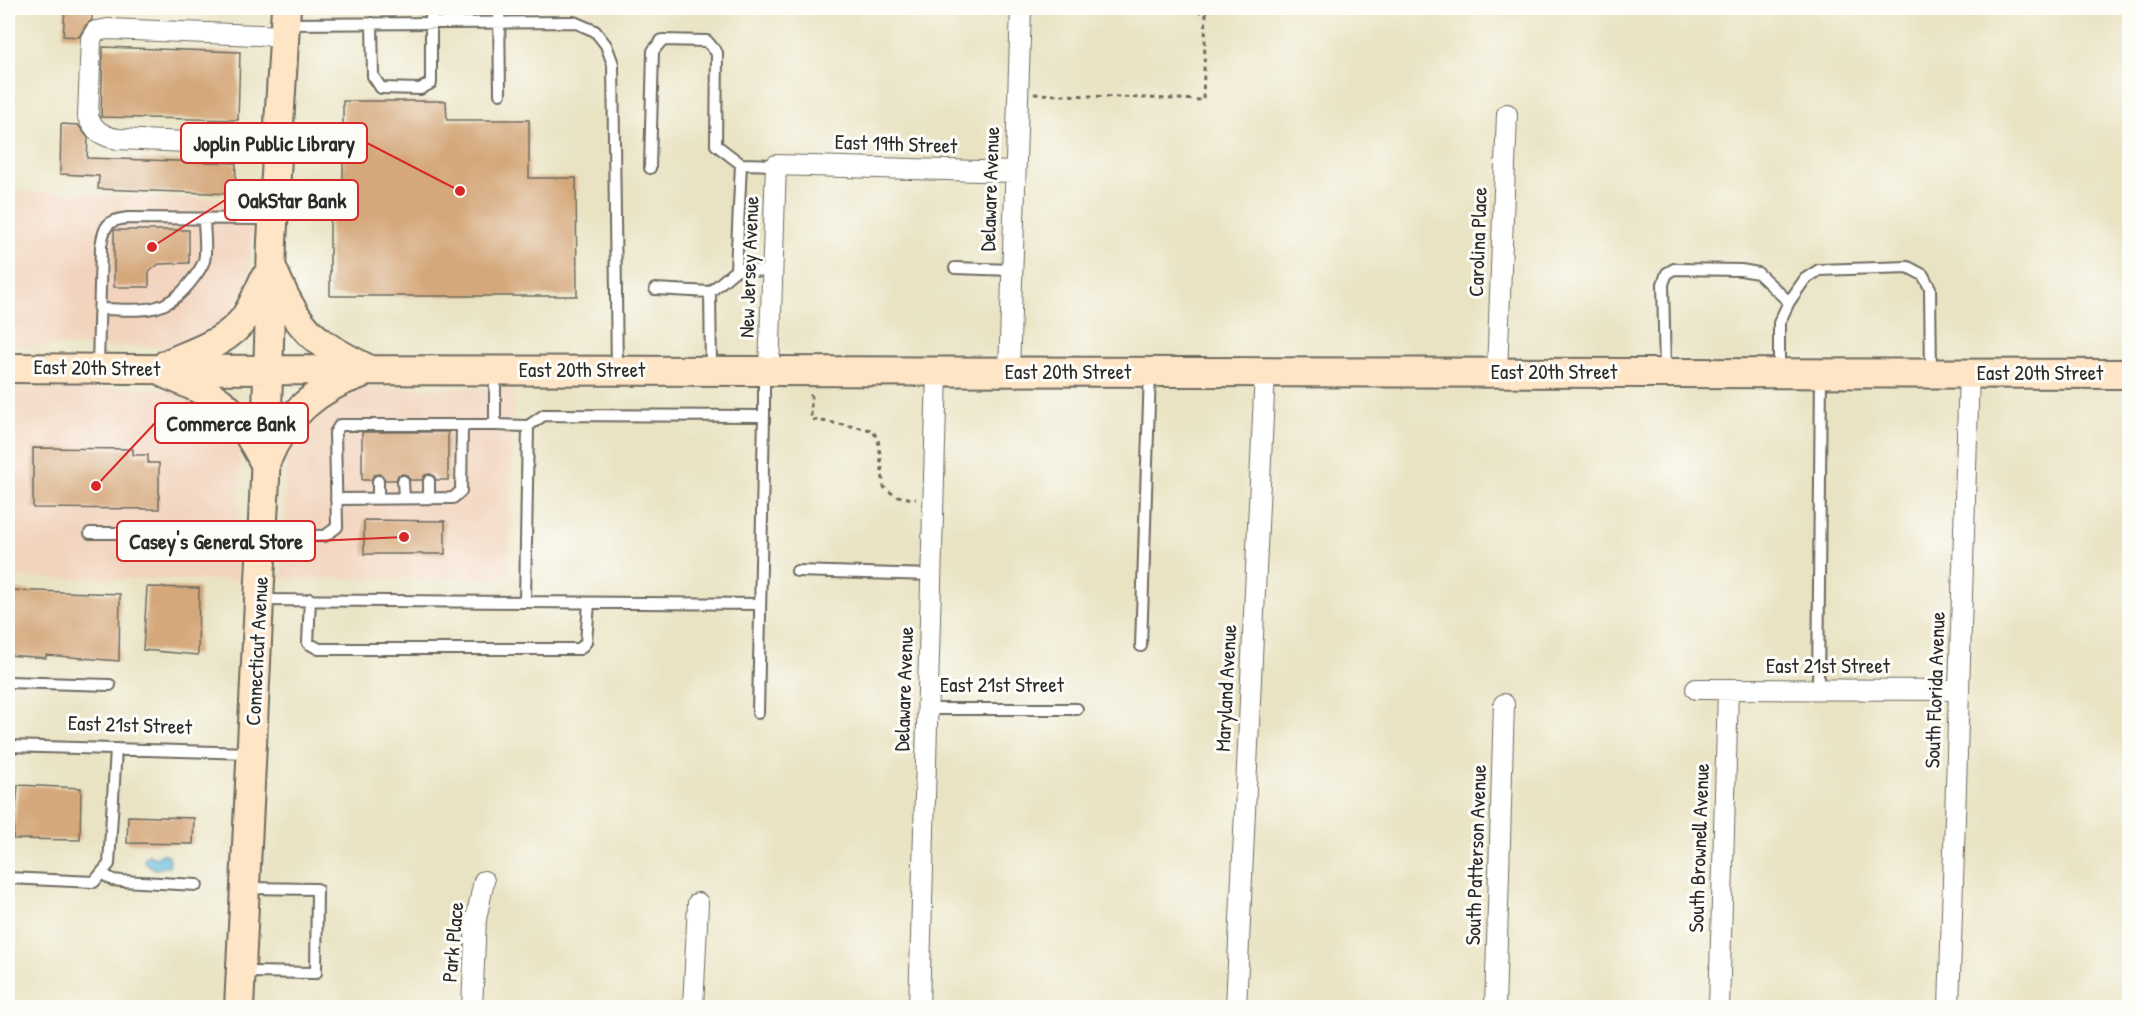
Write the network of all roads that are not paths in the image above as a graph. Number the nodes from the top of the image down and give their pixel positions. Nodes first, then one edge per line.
1 (431, 8) edge
2 (499, 8) edge
3 (1021, 8) edge
4 (499, 21) junction
5 (285, 22) edge
6 (431, 22) junction
7 (372, 23) junction
8 (500, 94) dead end
9 (1507, 114) dead end
10 (278, 146) junction
11 (741, 164) junction
12 (776, 165) junction
13 (650, 168) dead end
14 (1014, 172) junction
15 (204, 219) junction
16 (273, 219) junction
17 (271, 265) junction
18 (955, 268) dead end
19 (736, 270) junction
20 (1012, 270) junction
21 (773, 271) junction
22 (656, 289) dead end
23 (710, 292) junction
24 (1789, 302) junction
25 (99, 309) junction
26 (8, 368) edge
27 (98, 368) junction
28 (154, 369) junction
29 (267, 370) junction
30 (371, 370) junction
31 (495, 370) junction
32 (617, 370) junction
33 (711, 371) junction
34 (766, 371) junction
35 (937, 372) junction
36 (1009, 372) junction
37 (1150, 372) junction
38 (1265, 372) junction
39 (1497, 372) junction
40 (1665, 372) junction
41 (1779, 373) junction
42 (1821, 373) junction
43 (1931, 373) junction
44 (1969, 373) junction
45 (2130, 374) edge
46 (764, 416) junction
47 (495, 425) junction
48 (462, 426) junction
49 (528, 426) junction
50 (265, 464) junction
51 (378, 481) dead end
52 (404, 481) dead end
53 (429, 481) dead end
54 (378, 498) junction
55 (404, 498) junction
56 (429, 498) junction
57 (336, 499) junction
58 (90, 533) dead end
59 (130, 533) dead end
60 (155, 534) dead end
61 (194, 535) dead end
62 (262, 535) junction
63 (797, 572) dead end
64 (932, 575) junction
65 (310, 599) junction
66 (259, 600) junction
67 (525, 602) junction
68 (589, 603) junction
69 (760, 604) junction
70 (1142, 646) dead end
71 (8, 682) edge
72 (19, 682) junction
73 (110, 684) dead end
74 (8, 688) edge
75 (1696, 689) dead end
76 (1728, 689) junction
77 (1818, 690) junction
78 (1959, 690) junction
79 (1504, 704) dead end
80 (928, 709) junction
81 (1077, 709) dead end
82 (758, 713) dead end
83 (8, 746) edge
84 (116, 749) junction
85 (252, 753) junction
86 (103, 874) junction
87 (8, 878) edge
88 (484, 881) dead end
89 (197, 885) dead end
90 (245, 888) junction
91 (698, 903) dead end
92 (241, 972) junction
93 (239, 1008) edge
94 (472, 1008) edge
95 (693, 1008) edge
96 (919, 1008) edge
97 (1236, 1008) edge
98 (1495, 1008) edge
99 (1719, 1008) edge
100 (1949, 1008) edge

1 - 6 lane
2 - 4 lane
3 - 14 street, Delaware Avenue
4 - 6 lane
4 - 8 lane
4 - 32 lane
5 - 7 lane
5 - 10 main road, Connecticut Avenue
5 - 10 street
6 - 7 lane
6 - 7 lane
9 - 39 street, Carolina Place
10 - 16 main road, Connecticut Avenue
11 - 12 lane
11 - 13 lane
11 - 19 lane
12 - 14 street, East 19th Street
12 - 21 street, New Jersey Avenue
14 - 20 street, Delaware Avenue
15 - 16 lane
15 - 25 lane
15 - 25 lane
16 - 17 main road, Connecticut Avenue
17 - 28 main road
17 - 29 main road, Connecticut Avenue
17 - 30 main road
18 - 20 lane
19 - 21 lane
19 - 23 lane
20 - 36 street, Delaware Avenue
21 - 34 street, New Jersey Avenue
22 - 23 lane
23 - 33 lane
24 - 40 lane
24 - 41 lane
24 - 43 lane
25 - 27 lane
26 - 27 main road, East 20th Street
27 - 28 main road, East 20th Street
28 - 29 main road, East 20th Street
28 - 50 main road
29 - 30 main road, East 20th Street
29 - 50 main road, Connecticut Avenue
30 - 31 main road, East 20th Street
30 - 50 main road
31 - 32 main road, East 20th Street
31 - 47 lane
32 - 33 main road, East 20th Street
33 - 34 main road, East 20th Street
34 - 35 main road, East 20th Street
34 - 46 lane
35 - 36 main road, East 20th Street
35 - 64 street, Delaware Avenue
36 - 37 main road, East 20th Street
37 - 38 main road, East 20th Street
37 - 70 lane
38 - 39 main road, East 20th Street
38 - 97 street, Maryland Avenue
39 - 40 main road, East 20th Street
40 - 41 main road, East 20th Street
41 - 42 main road, East 20th Street
42 - 43 main road, East 20th Street
42 - 77 lane
43 - 44 main road, East 20th Street
44 - 45 main road, East 20th Street
44 - 78 street, South Florida Avenue
46 - 49 lane
46 - 69 lane
47 - 48 lane
47 - 49 lane
48 - 56 lane
48 - 57 lane
49 - 67 lane
50 - 62 main road, Connecticut Avenue
51 - 54 lane
52 - 55 lane
53 - 56 lane
54 - 55 lane
54 - 57 lane
55 - 56 lane
57 - 62 lane
58 - 59 lane
60 - 61 lane
62 - 66 main road, Connecticut Avenue
63 - 64 lane
64 - 80 street, Delaware Avenue
65 - 66 lane
65 - 67 lane
65 - 68 lane
66 - 85 main road, Connecticut Avenue
67 - 68 lane
68 - 69 lane
69 - 82 lane
71 - 72 lane
72 - 73 lane
72 - 74 lane
75 - 76 street, East 21st Street
76 - 77 street, East 21st Street
76 - 99 street, South Brownell Avenue
77 - 78 street, East 21st Street
78 - 100 street, South Florida Avenue
79 - 98 street, South Patterson Avenue
80 - 81 lane, East 21st Street
80 - 96 street, Delaware Avenue
83 - 84 lane, East 21st Street
84 - 85 lane, East 21st Street
84 - 86 lane
85 - 90 main road, Connecticut Avenue
86 - 87 lane
86 - 89 lane
88 - 94 street, Park Place
90 - 92 main road, Connecticut Avenue
90 - 92 lane
91 - 95 street
92 - 93 main road, Connecticut Avenue

